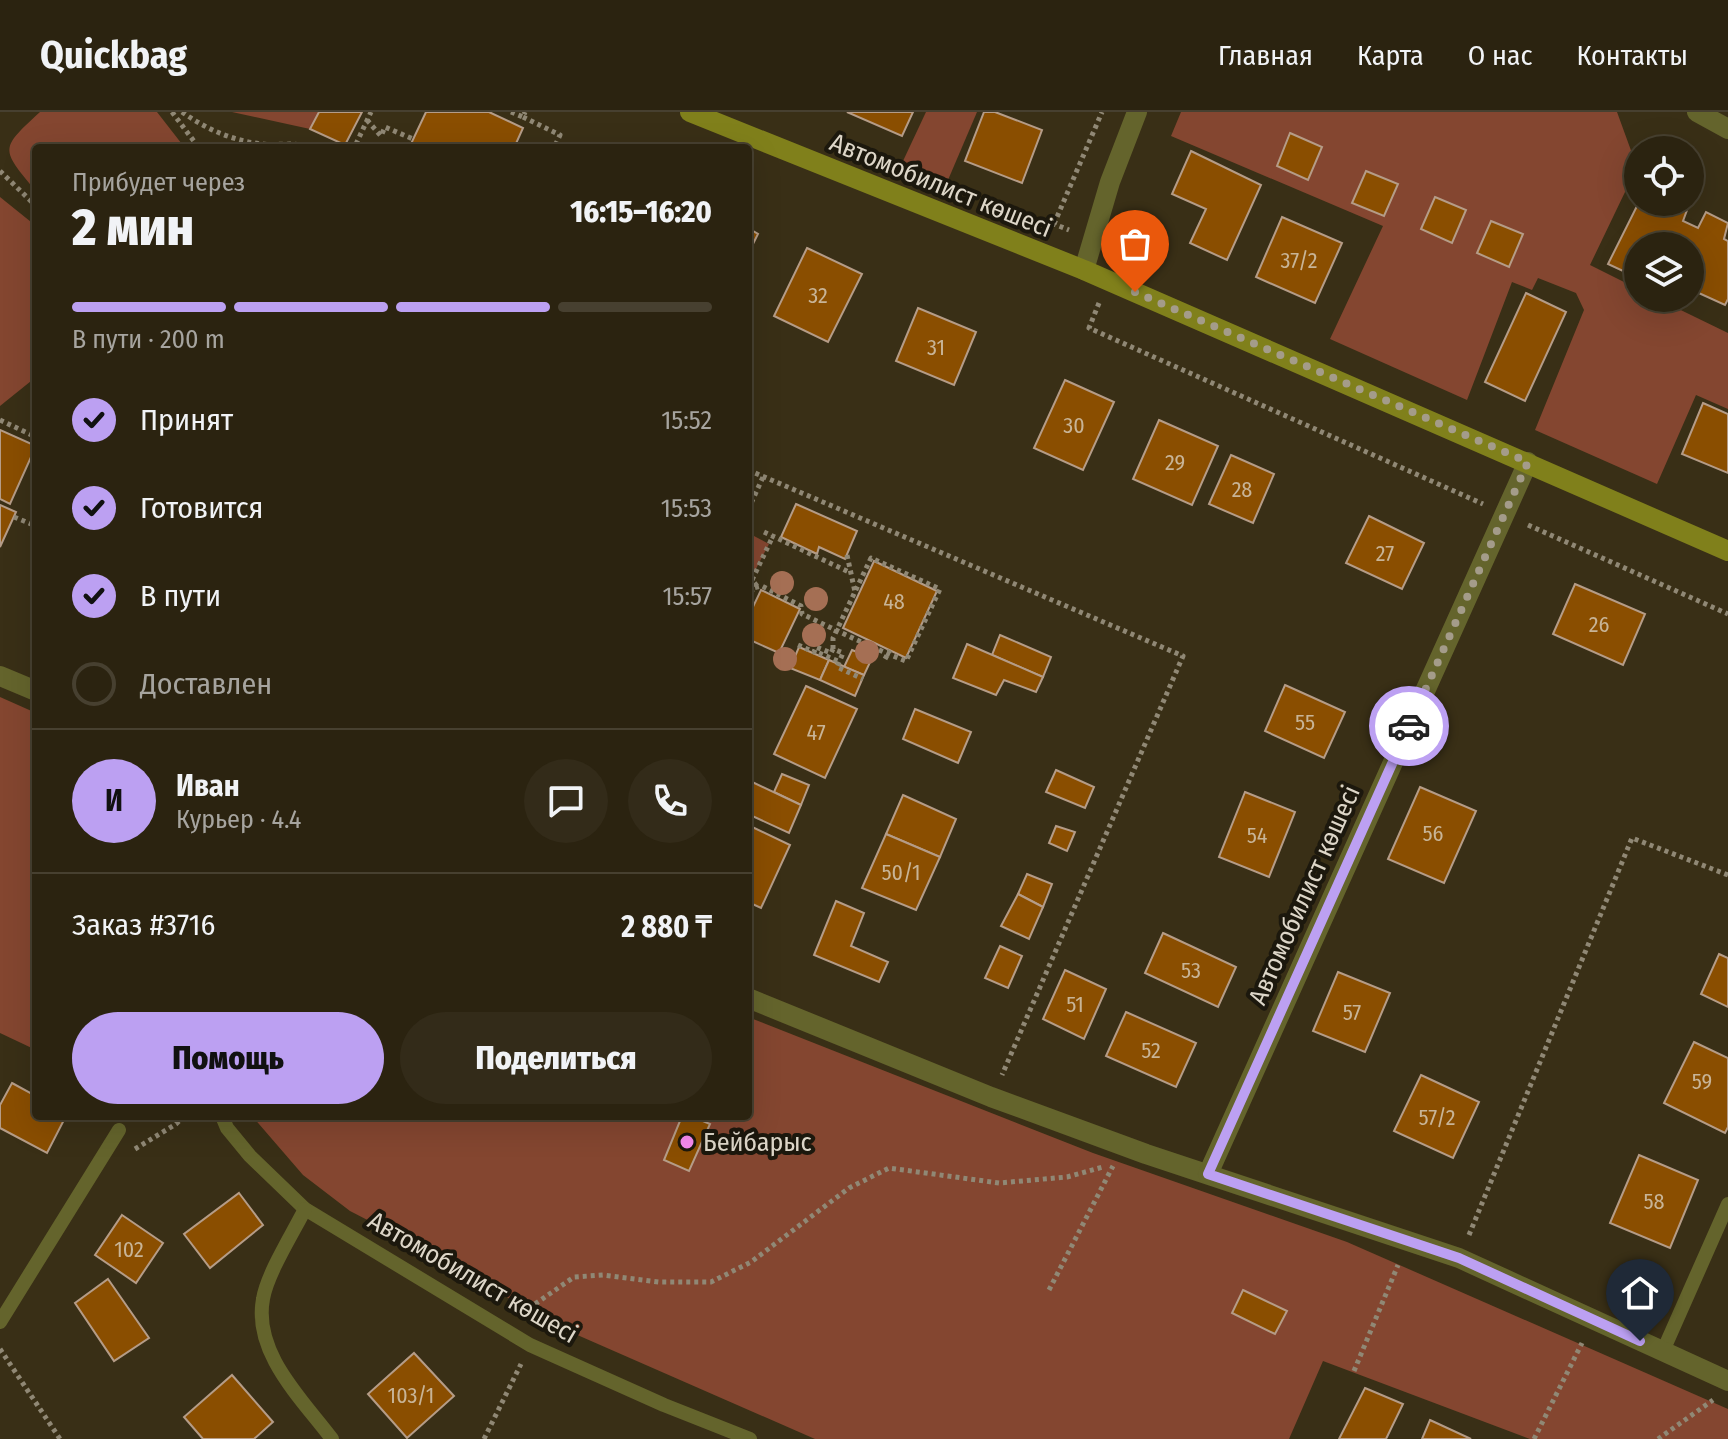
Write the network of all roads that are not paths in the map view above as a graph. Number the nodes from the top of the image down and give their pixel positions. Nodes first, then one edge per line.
1 (690, 112) edge
2 (1137, 112) edge
3 (1697, 112) edge
4 (1728, 129) edge
5 (1084, 270) junction
6 (1528, 462) junction
7 (1728, 551) edge
8 (0, 676) edge
9 (32, 689) edge
10 (752, 1000) edge
11 (224, 1120) edge
12 (119, 1130) dead end
13 (1208, 1174) junction
14 (1728, 1204) edge
15 (305, 1209) junction
16 (0, 1322) edge
17 (1663, 1351) junction
18 (1722, 1390) edge
19 (332, 1439) edge
20 (750, 1439) edge

1 - 5 street, Автомобилист көшесі
2 - 5 street
3 - 4 street
5 - 6 street, Автомобилист көшесі
6 - 7 street, Автомобилист көшесі
6 - 13 street, Автомобилист көшесі
8 - 9 street
10 - 13 street
11 - 15 lane, Автомобилист көшесі
12 - 16 lane
13 - 17 street
14 - 17 lane
15 - 19 lane
15 - 20 lane, Автомобилист көшесі
17 - 18 street

